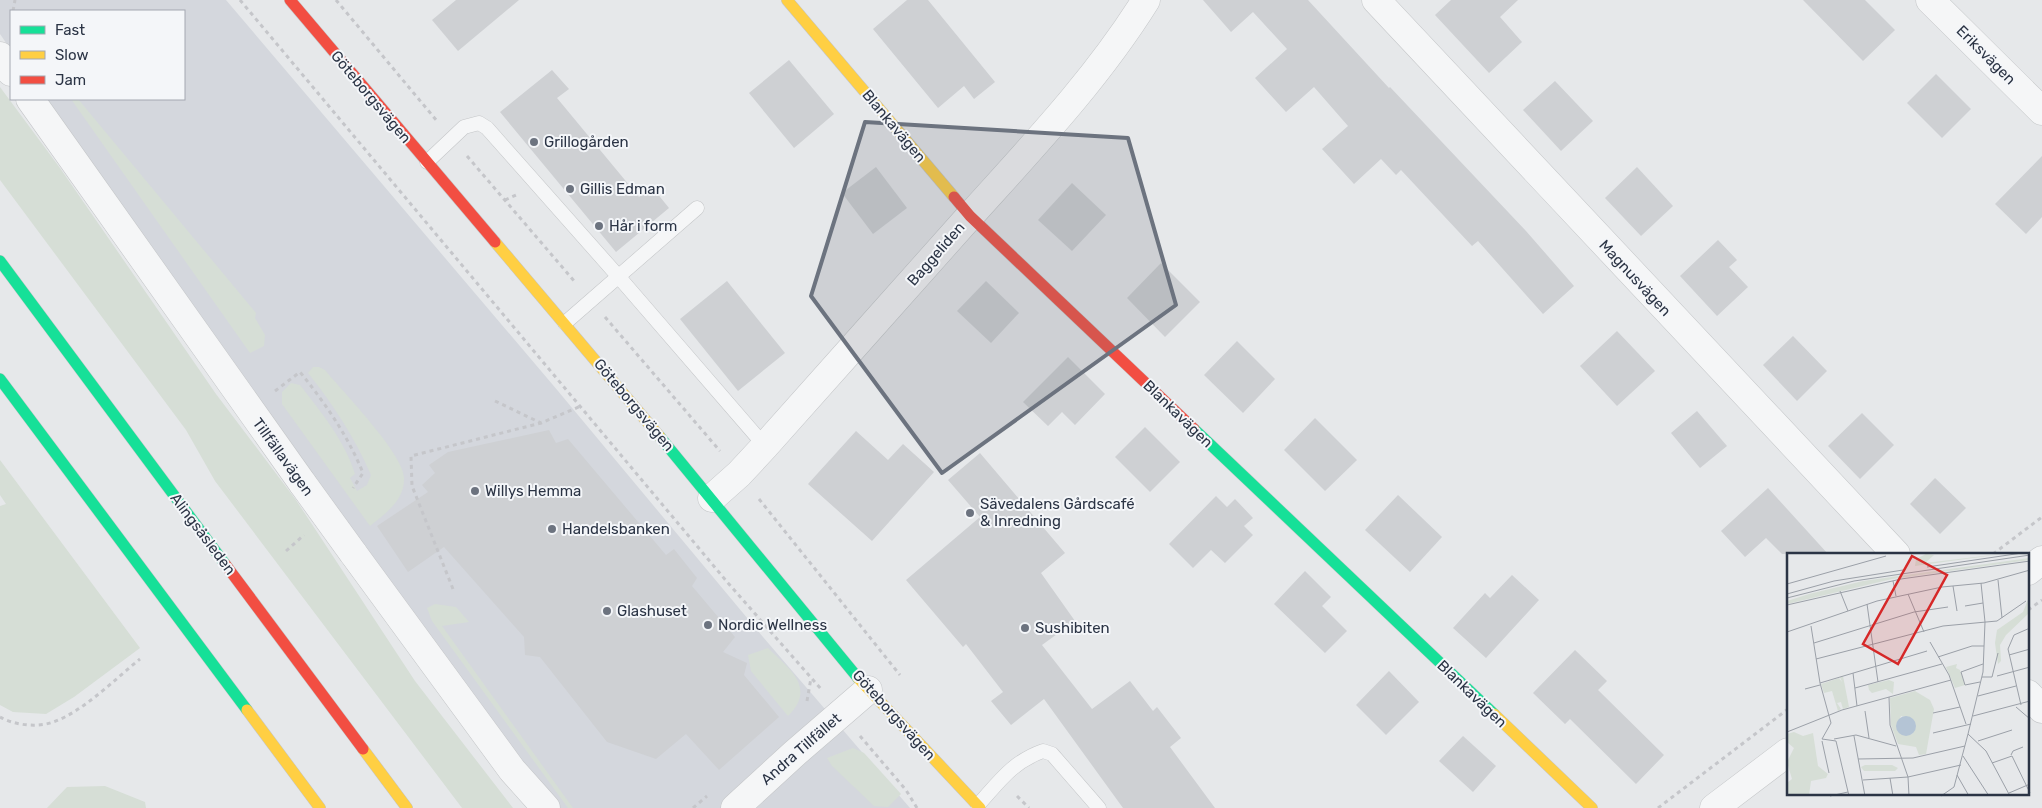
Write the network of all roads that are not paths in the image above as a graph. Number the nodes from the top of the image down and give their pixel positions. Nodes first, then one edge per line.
1 (290, 0) edge
2 (787, 0) edge
3 (1146, 0) edge
4 (1376, 0) edge
5 (1930, 0) edge
6 (0, 56) edge
7 (10, 71) edge
8 (31, 100) edge
9 (2042, 111) edge
10 (427, 162) junction
11 (697, 208) dead end
12 (970, 216) junction
13 (0, 260) edge
14 (618, 276) junction
15 (565, 323) junction
16 (0, 379) edge
17 (765, 446) junction
18 (712, 498) junction
19 (1895, 553) edge
20 (2042, 560) edge
21 (2030, 569) edge
22 (868, 690) junction
23 (2030, 696) edge
24 (2042, 709) edge
25 (1787, 753) edge
26 (979, 807) edge
27 (320, 808) edge
28 (407, 808) edge
29 (546, 808) edge
30 (735, 808) edge
31 (1099, 808) edge
32 (1592, 808) edge
33 (1714, 808) edge

1 - 10 main road, Göteborgsvägen
2 - 12 main road, Blankavägen
3 - 12 street, Baggeliden
4 - 19 street, Magnusvägen
5 - 9 street, Eriksvägen
6 - 7 street
8 - 29 street, Tillfällavägen, bridge
10 - 14 lane
10 - 15 main road, Göteborgsvägen
11 - 14 lane
12 - 17 street, Baggeliden
12 - 32 main road, Blankavägen
13 - 28 main road, Alingsåsleden
14 - 15 lane
14 - 17 lane
15 - 18 main road, Göteborgsvägen
16 - 27 main road
17 - 18 street, Baggeliden
18 - 22 main road, Göteborgsvägen
20 - 21 street
22 - 26 main road, Göteborgsvägen
22 - 30 street, Andra Tillfället
23 - 24 street
25 - 33 street
26 - 31 lane

